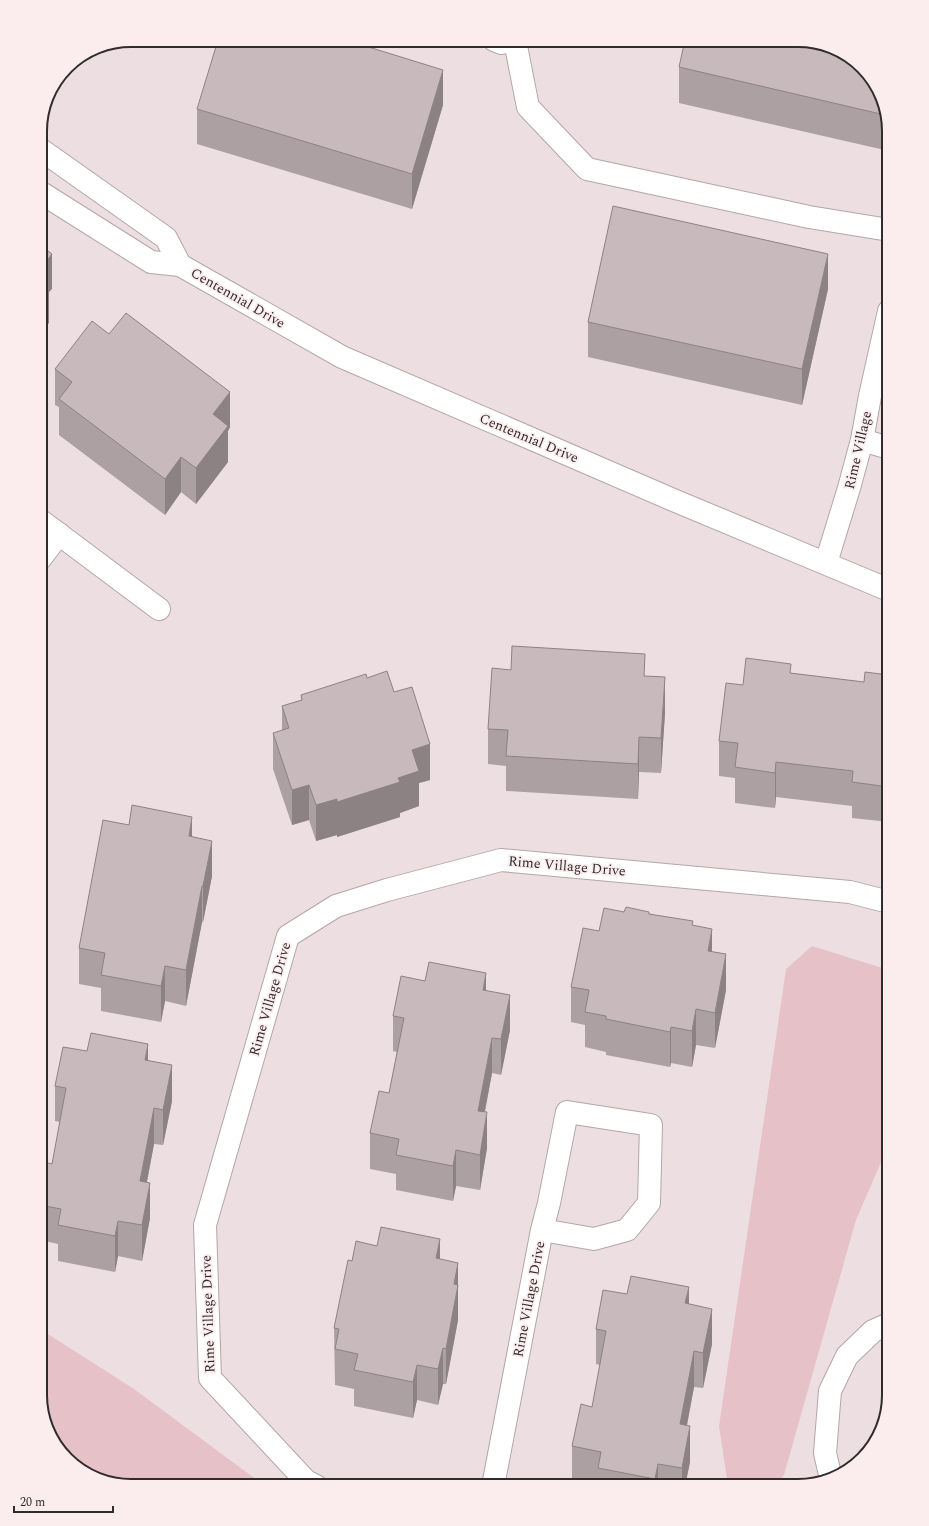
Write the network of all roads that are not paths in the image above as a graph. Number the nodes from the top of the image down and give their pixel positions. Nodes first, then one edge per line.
1 (517, 47) edge
2 (47, 154) edge
3 (47, 196) edge
4 (882, 229) edge
5 (180, 265) junction
6 (882, 342) edge
7 (862, 440) junction
8 (882, 446) edge
9 (47, 525) edge
10 (59, 534) junction
11 (47, 550) edge
12 (826, 563) junction
13 (882, 587) edge
14 (158, 609) dead end
15 (882, 900) edge
16 (542, 1230) junction
17 (882, 1327) edge
18 (830, 1473) edge
19 (304, 1479) edge
20 (495, 1479) edge

1 - 4 street
2 - 5 street, Centennial Drive
3 - 5 street, Centennial Drive
5 - 12 street, Centennial Drive
6 - 7 street, Rime Village
7 - 8 street
7 - 12 street, Rime Village
9 - 10 street
10 - 11 street
10 - 14 street
12 - 13 street, Centennial Drive
15 - 19 street, Rime Village Drive
16 - 16 street, Rime Village Drive
16 - 20 street, Rime Village Drive
17 - 18 street

